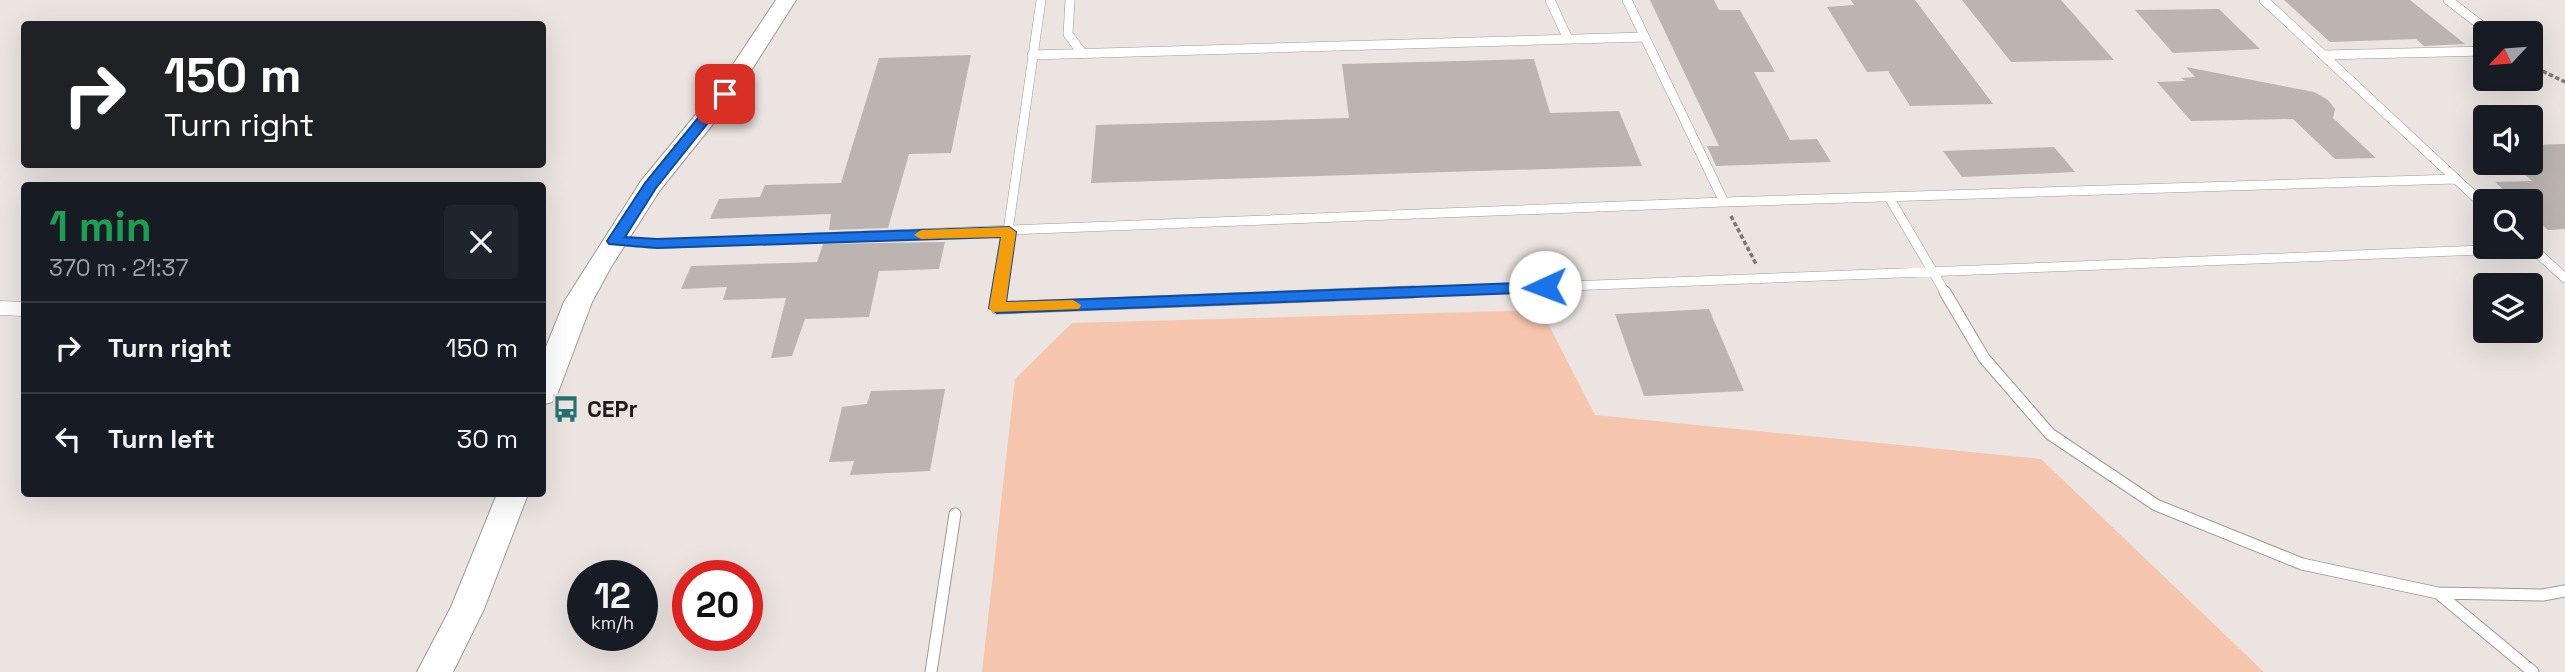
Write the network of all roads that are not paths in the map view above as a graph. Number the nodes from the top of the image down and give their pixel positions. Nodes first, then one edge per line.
1 (785, 0) edge
2 (1041, 0) edge
3 (1070, 0) edge
4 (1550, 0) edge
5 (1627, 0) edge
6 (2264, 0) edge
7 (2448, 0) edge
8 (2475, 21) edge
9 (1644, 37) junction
10 (1568, 39) junction
11 (2473, 51) edge
12 (1082, 53) junction
13 (1032, 55) junction
14 (2324, 55) junction
15 (2455, 179) junction
16 (2473, 195) edge
17 (1890, 199) junction
18 (1724, 202) junction
19 (1009, 232) junction
20 (615, 241) junction
21 (2473, 249) edge
22 (2543, 258) edge
23 (1937, 272) junction
24 (2565, 278) edge
25 (0, 308) edge
26 (21, 309) edge
27 (550, 351) edge
28 (546, 373) edge
29 (511, 497) edge
30 (955, 514) dead end
31 (2565, 591) edge
32 (2438, 593) junction
33 (435, 672) edge
34 (931, 672) edge
35 (2533, 672) edge

1 - 20 street
2 - 13 lane
3 - 12 lane
4 - 10 lane
5 - 9 lane
6 - 14 lane
7 - 8 lane
9 - 10 lane
9 - 18 lane
10 - 12 lane
11 - 14 lane
12 - 13 lane
13 - 19 lane
14 - 15 lane
15 - 16 lane
15 - 17 lane
17 - 18 lane
17 - 23 lane
18 - 19 lane
19 - 20 lane
19 - 23 lane
20 - 27 street
21 - 23 lane
22 - 24 lane
23 - 32 lane
25 - 26 street
27 - 28 street
29 - 33 street
30 - 34 lane
31 - 32 lane
32 - 35 lane

